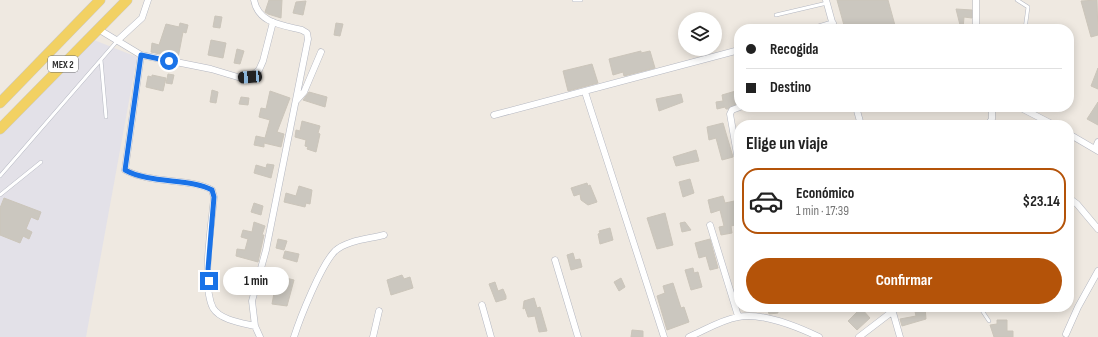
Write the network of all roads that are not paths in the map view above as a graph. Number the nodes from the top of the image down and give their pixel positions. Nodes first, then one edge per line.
1 (100, 0) edge
2 (127, 0) edge
3 (148, 0) edge
4 (254, 0) edge
5 (574, 0) edge
6 (581, 0) edge
7 (976, 0) edge
8 (1017, 0) edge
9 (827, 2) edge
10 (776, 15) dead end
11 (273, 22) junction
12 (832, 24) edge
13 (976, 24) edge
14 (1026, 24) edge
15 (98, 29) junction
16 (118, 40) junction
17 (734, 51) edge
18 (321, 52) dead end
19 (141, 55) junction
20 (101, 60) junction
21 (585, 92) junction
22 (295, 102) junction
23 (0, 103) edge
24 (734, 109) edge
25 (1034, 112) edge
26 (494, 115) dead end
27 (106, 117) dead end
28 (1046, 120) edge
29 (0, 128) edge
30 (734, 137) edge
31 (1074, 137) edge
32 (1098, 142) edge
33 (1096, 150) edge
34 (41, 162) dead end
35 (0, 176) edge
36 (0, 195) edge
37 (1074, 202) edge
38 (710, 225) dead end
39 (1098, 229) edge
40 (384, 235) dead end
41 (555, 260) dead end
42 (1098, 271) edge
43 (734, 303) edge
44 (482, 305) dead end
45 (379, 311) dead end
46 (737, 312) edge
47 (888, 312) edge
48 (893, 312) edge
49 (983, 312) edge
50 (738, 316) junction
51 (989, 321) dead end
52 (255, 326) junction
53 (1066, 334) dead end
54 (260, 337) edge
55 (294, 337) edge
56 (373, 337) edge
57 (491, 337) edge
58 (578, 337) edge
59 (664, 337) edge
60 (689, 337) edge
61 (819, 337) edge
62 (859, 337) edge
63 (900, 337) edge

1 - 23 main road, MEX 2
2 - 15 main road, MEX 2
3 - 16 street
4 - 11 street
5 - 6 lane
7 - 13 street
8 - 14 lane
9 - 10 lane
9 - 12 street
11 - 19 street
11 - 22 street
15 - 16 street
15 - 29 main road, MEX 2
16 - 19 street
16 - 20 lane
17 - 21 street
18 - 22 street
19 - 52 street
20 - 27 lane
20 - 35 lane
21 - 26 street
21 - 59 street
22 - 52 street
24 - 30 street
25 - 28 street
31 - 33 street
32 - 33 street
34 - 36 lane
37 - 39 street
38 - 43 street
40 - 55 street
41 - 58 street
42 - 53 street
44 - 57 street
45 - 56 street
46 - 50 street
47 - 62 street
48 - 63 street
49 - 51 lane
50 - 60 street
50 - 61 street
52 - 54 street

